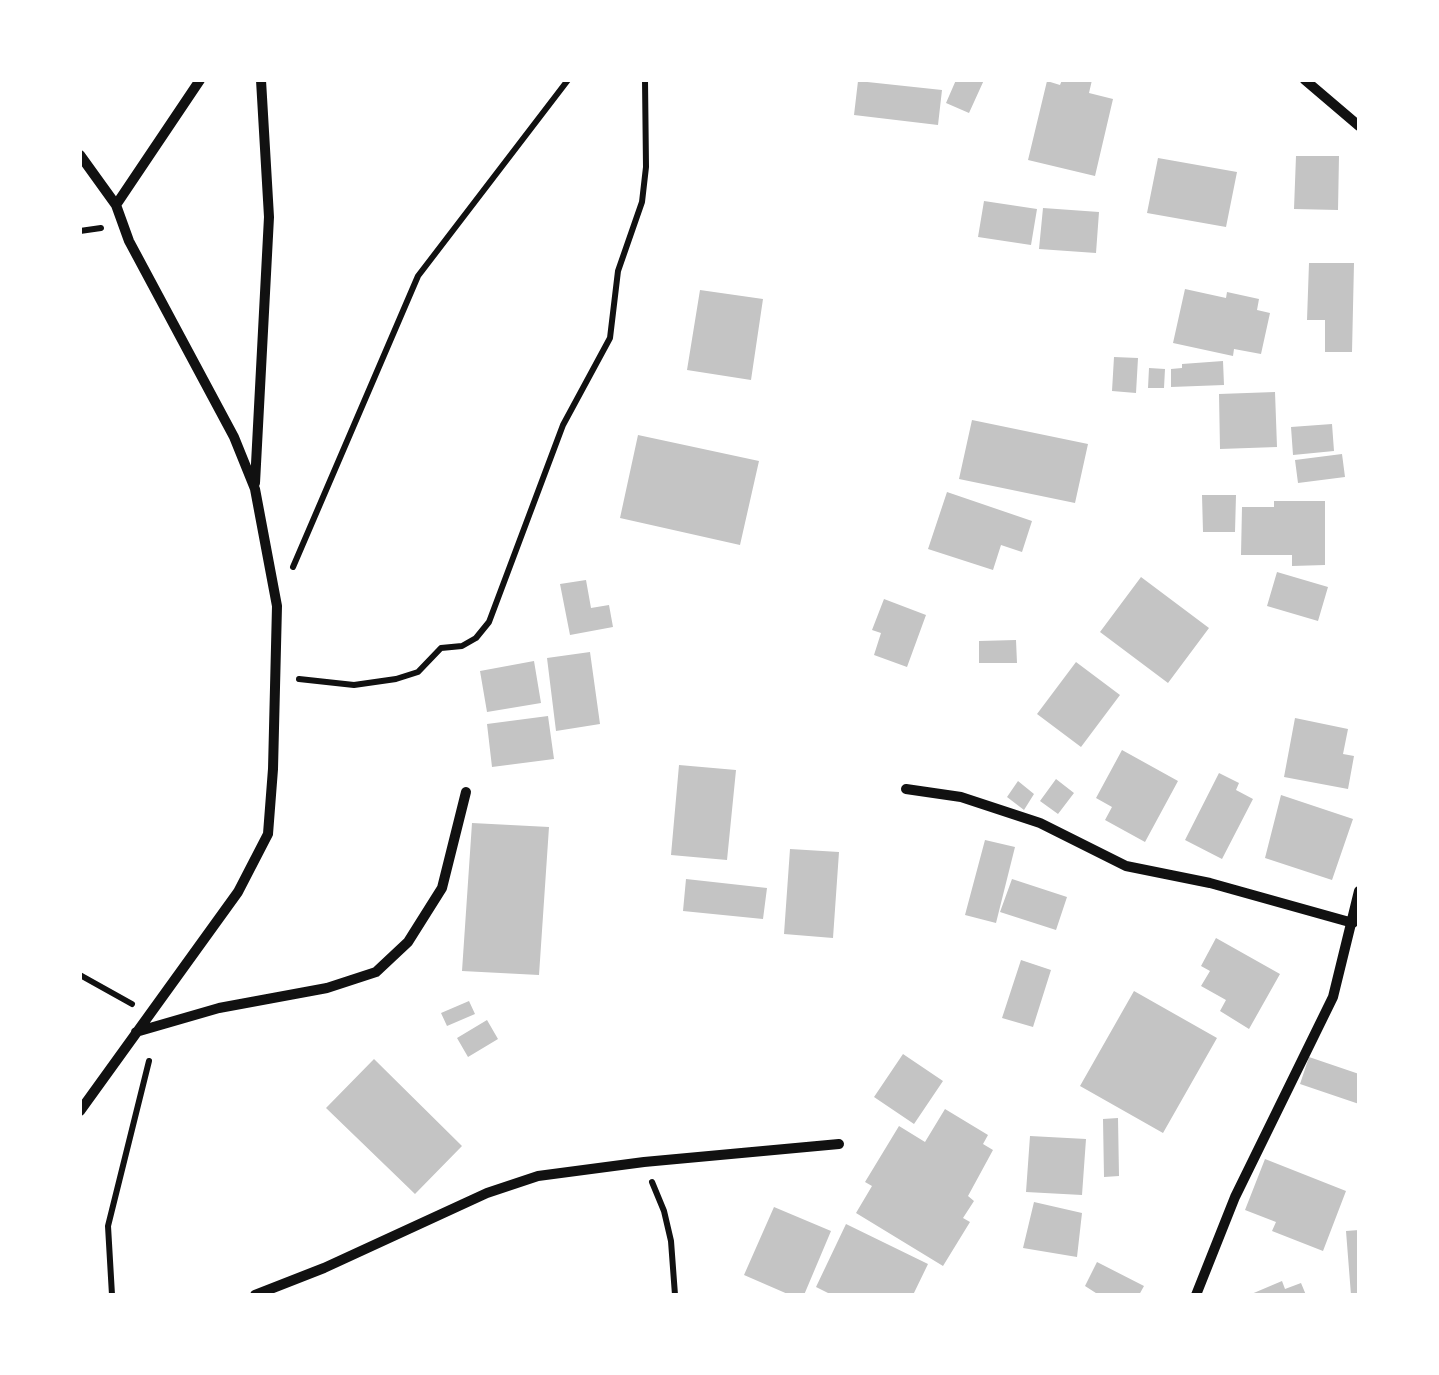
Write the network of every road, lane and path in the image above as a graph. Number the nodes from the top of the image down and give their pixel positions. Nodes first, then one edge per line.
1 (200, 80) edge
2 (262, 80) edge
3 (568, 80) edge
4 (645, 80) edge
5 (1305, 80) edge
6 (1359, 126) edge
7 (80, 155) edge
8 (116, 205) junction
9 (254, 490) junction
10 (277, 606) junction
11 (276, 683) junction
12 (906, 789) dead end
13 (466, 792) dead end
14 (1359, 891) edge
15 (1353, 922) junction
16 (80, 975) edge
17 (151, 1014) junction
18 (158, 1026) junction
19 (135, 1032) junction
20 (80, 1111) edge
21 (839, 1144) dead end
22 (644, 1162) junction
23 (112, 1295) edge
24 (255, 1295) edge
25 (675, 1295) edge
26 (1196, 1295) edge

1 - 8 street
2 - 9 street
3 - 10 path
4 - 11 path
5 - 6 street
7 - 8 street
8 - 9 street
9 - 10 street
10 - 11 street
11 - 17 street
12 - 15 street
13 - 18 street
14 - 15 street
15 - 26 street
16 - 17 path
17 - 19 street
18 - 19 street
18 - 23 path
19 - 20 street
21 - 22 street
22 - 24 street
22 - 25 path

